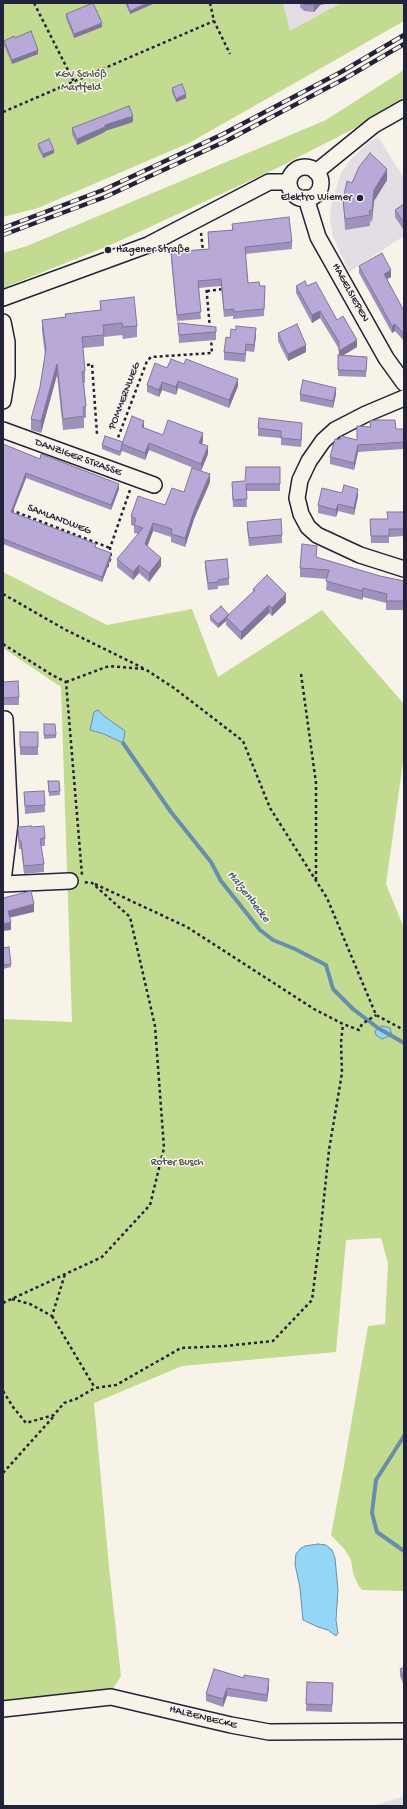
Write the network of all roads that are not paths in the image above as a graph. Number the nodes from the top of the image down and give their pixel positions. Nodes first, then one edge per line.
1 (404, 108) edge
2 (316, 172) junction
3 (289, 182) junction
4 (306, 198) junction
5 (3, 298) edge
6 (3, 322) edge
7 (404, 383) edge
8 (404, 398) edge
9 (3, 401) edge
10 (3, 430) edge
11 (154, 484) dead end
12 (404, 569) edge
13 (4, 719) edge
14 (3, 881) edge
15 (76, 881) road end
16 (3, 884) edge
17 (3, 1709) edge
18 (404, 1731) edge

1 - 2 street
2 - 3 street
2 - 4 street
3 - 4 street
3 - 5 street
4 - 7 street, HAGELSIEPEN
6 - 9 street
8 - 12 street
10 - 11 street, DANZIGER STRASSE
13 - 14 street
15 - 16 street
17 - 18 street, HALZENBECKE

